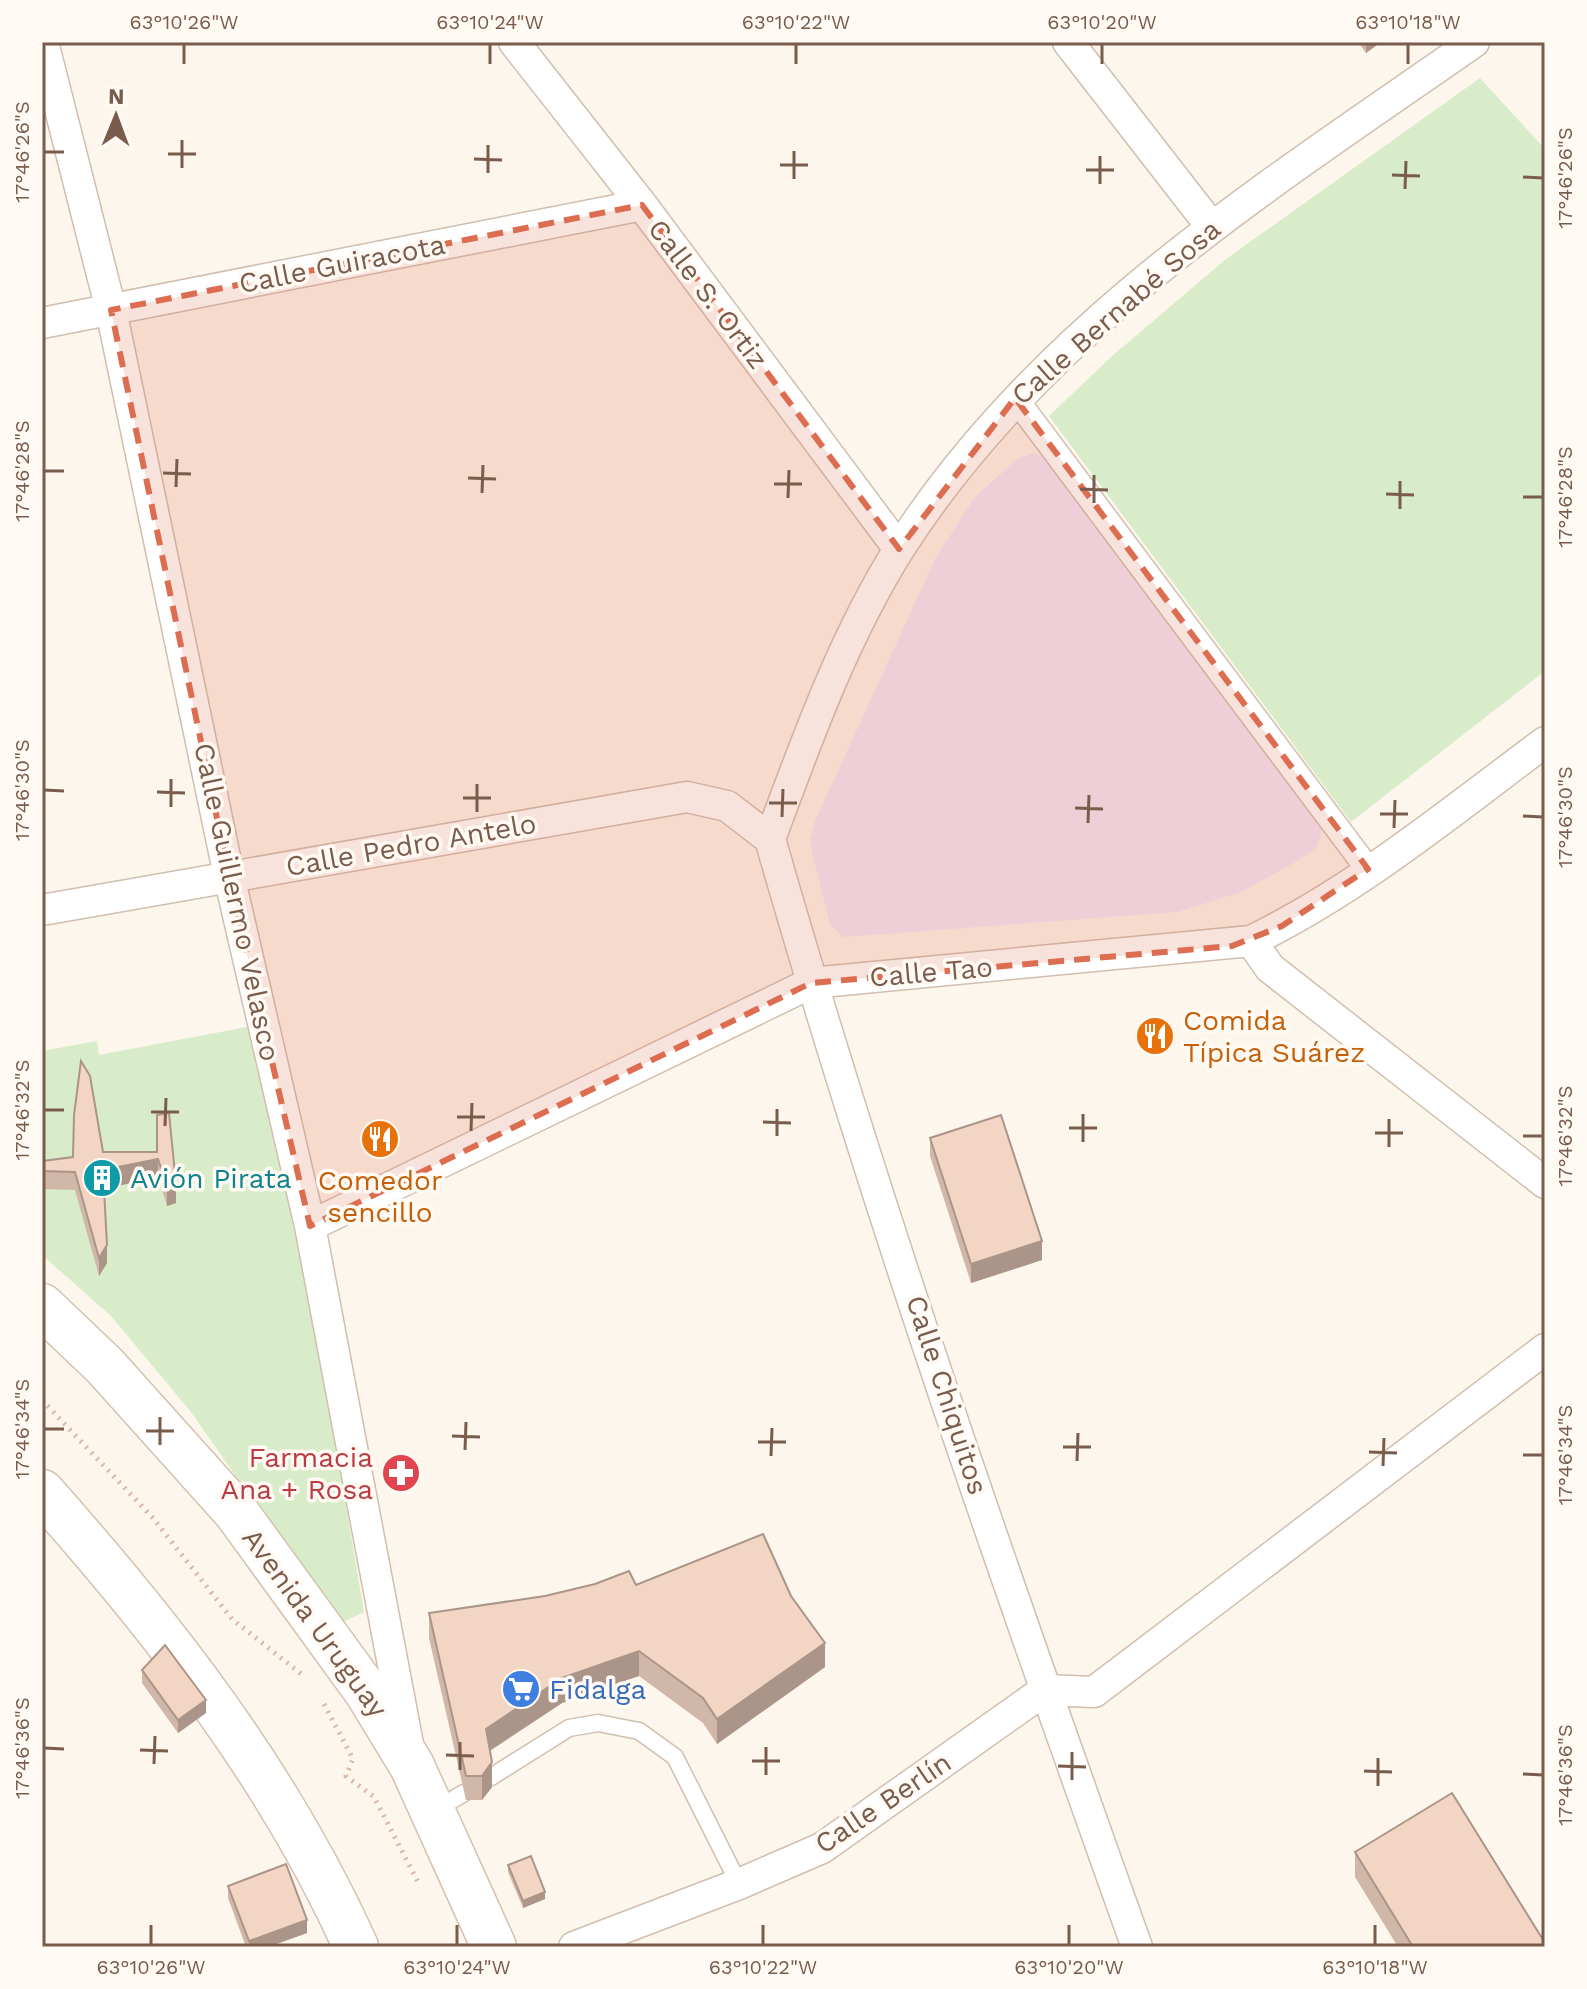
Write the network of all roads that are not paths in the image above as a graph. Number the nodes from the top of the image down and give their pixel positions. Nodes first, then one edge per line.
1 (43, 42) edge
2 (514, 42) edge
3 (1068, 42) edge
4 (1474, 42) edge
5 (642, 205) junction
6 (1211, 226) junction
7 (111, 310) junction
8 (42, 323) edge
9 (1015, 398) junction
10 (899, 549) junction
11 (1545, 742) edge
12 (770, 839) junction
13 (1368, 869) junction
14 (229, 876) junction
15 (42, 910) edge
16 (1251, 941) junction
17 (811, 983) junction
18 (1545, 1183) edge
19 (310, 1226) junction
20 (42, 1306) edge
21 (1545, 1349) edge
22 (42, 1492) edge
23 (1045, 1690) junction
24 (1094, 1692) junction
25 (1064, 1742) junction
26 (412, 1766) junction
27 (491, 1777) edge
28 (739, 1884) junction
29 (356, 1947) edge
30 (494, 1947) edge
31 (574, 1947) edge
32 (1137, 1947) edge

1 - 7 street, Calle Guillermo Velasco
2 - 5 street, Calle S. Ortiz
3 - 6 street
4 - 6 street, Calle Bernabé Sosa
5 - 7 street, Calle Guiracota
5 - 10 street, Calle S. Ortiz
6 - 9 street, Calle Bernabé Sosa
7 - 8 street, Calle Guiracota
7 - 14 street, Calle Guillermo Velasco
9 - 10 street, Calle Bernabé Sosa
9 - 13 street
10 - 12 street, Calle Bernabé Sosa
11 - 13 street, Calle Tao
12 - 14 street, Calle Pedro Antelo
12 - 17 street, Calle Chiquitos
13 - 16 street, Calle Tao
14 - 15 street, Calle Pedro Antelo
14 - 19 street, Calle Guillermo Velasco
16 - 17 street, Calle Tao
16 - 18 street
17 - 19 street, Calle Tao
17 - 23 street, Calle Chiquitos
19 - 26 street, Calle Guillermo Velasco
20 - 26 main road, Avenida Uruguay
21 - 24 street
22 - 29 main road
23 - 24 street
23 - 25 street, Calle Chiquitos
23 - 28 street, Calle Berlín
24 - 25 street
25 - 32 street, Calle Chiquitos
26 - 30 main road, Avenida Uruguay
27 - 28 lane
28 - 31 street, Calle Berlín

